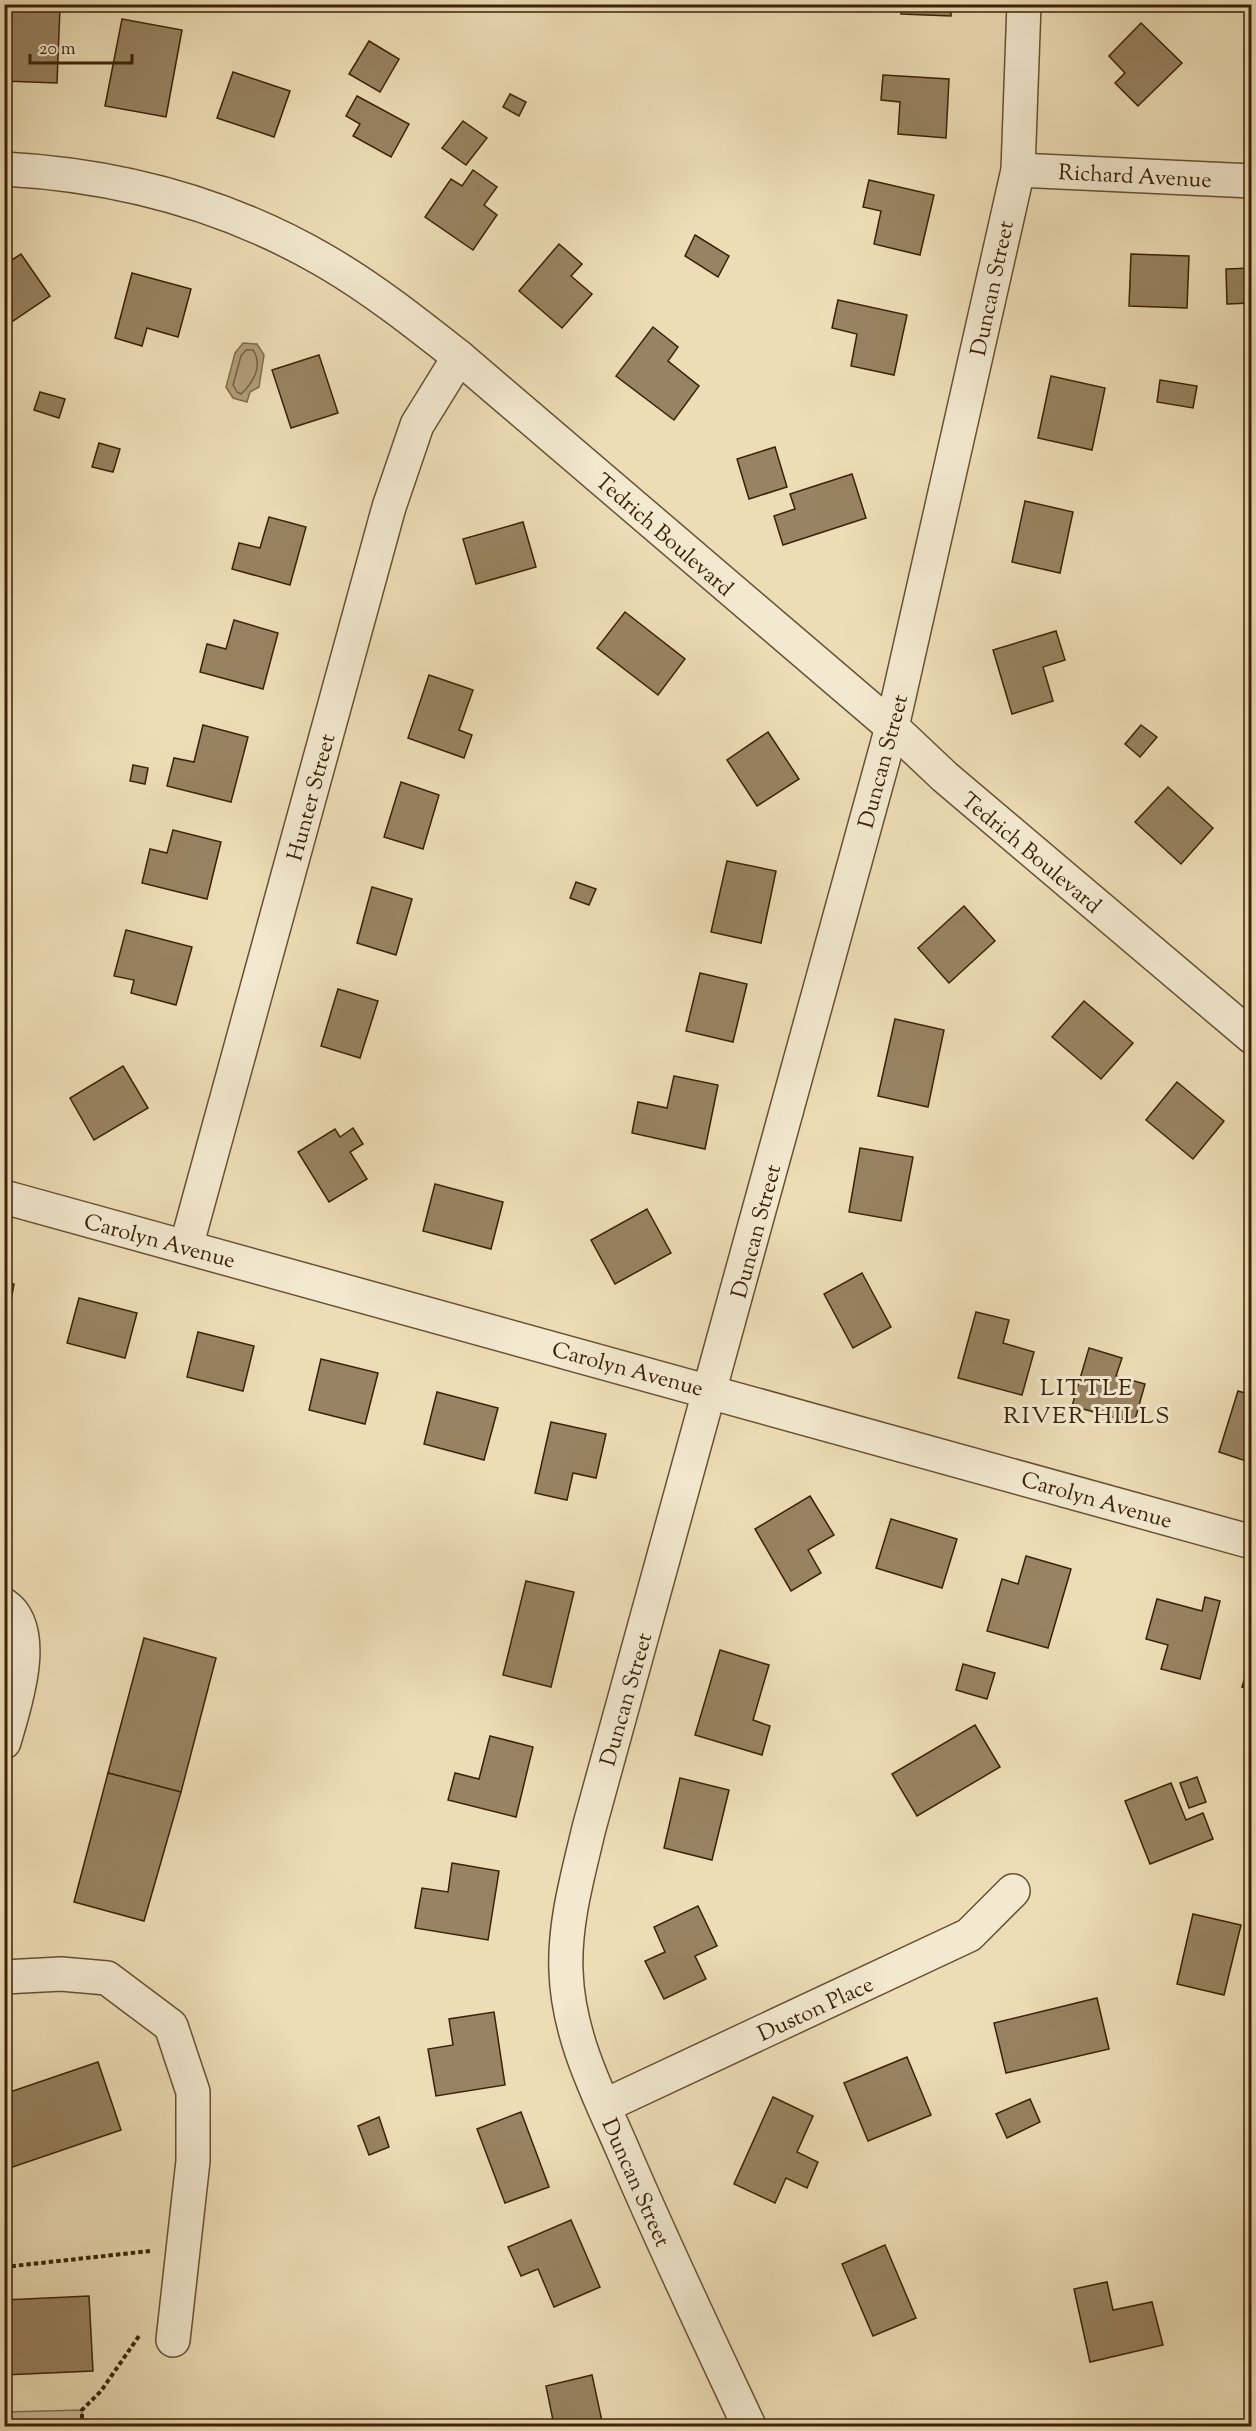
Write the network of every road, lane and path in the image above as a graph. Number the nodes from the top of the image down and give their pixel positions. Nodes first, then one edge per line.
1 (1024, 4) edge
2 (4, 169) edge
3 (1018, 170) junction
4 (1251, 181) edge
5 (459, 357) junction
6 (892, 727) junction
7 (1251, 1037) edge
8 (4, 1197) edge
9 (186, 1247) junction
10 (711, 1391) junction
11 (1251, 1542) edge
12 (4, 1605) edge
13 (4, 1742) edge
14 (1013, 1892) dead end
15 (4, 1977) edge
16 (604, 2106) junction
17 (183, 2248) junction
18 (4, 2267) edge
19 (175, 2327) joint
20 (82, 2427) edge
21 (749, 2427) edge

1 - 3 street, Duncan Street
2 - 5 street, Tedrich Boulevard
3 - 4 street, Richard Avenue
3 - 6 street, Duncan Street
5 - 6 street, Tedrich Boulevard
5 - 9 street, Hunter Street
6 - 7 street, Tedrich Boulevard
6 - 10 street, Duncan Street
8 - 9 street, Carolyn Avenue
9 - 10 street, Carolyn Avenue
10 - 11 street, Carolyn Avenue
10 - 16 street, Duncan Street
12 - 13 street
14 - 16 street, Duston Place
15 - 17 street
16 - 21 street, Duncan Street
17 - 18 path
17 - 19 street
19 - 20 path

